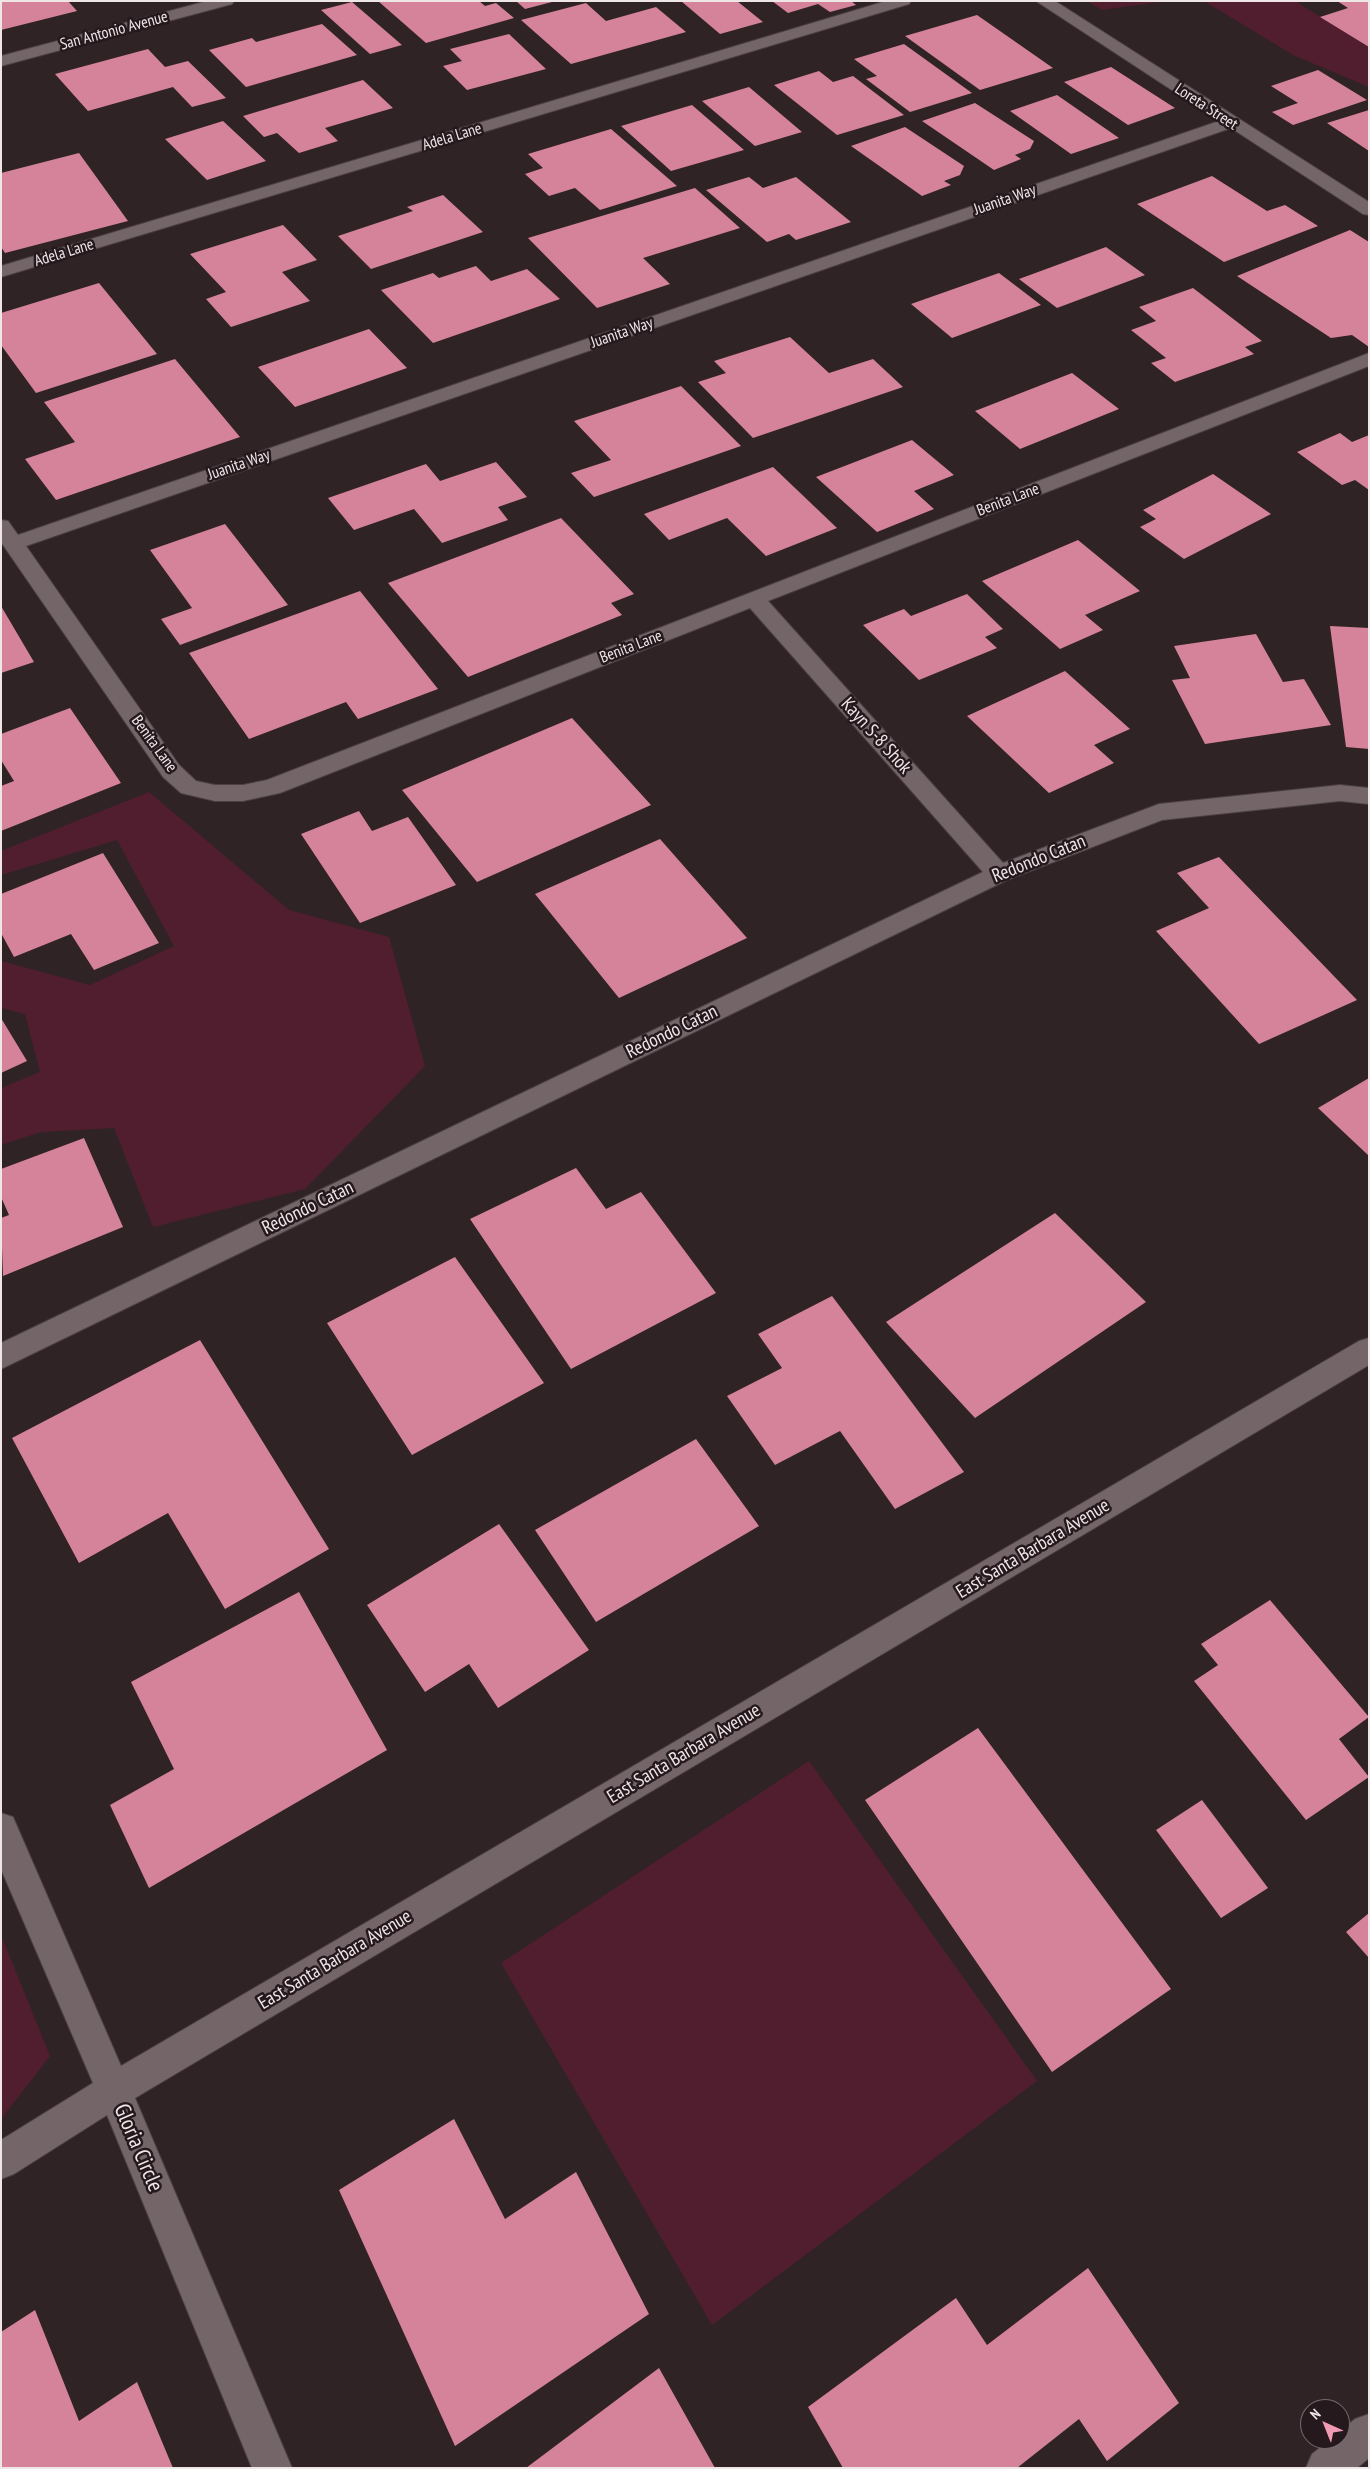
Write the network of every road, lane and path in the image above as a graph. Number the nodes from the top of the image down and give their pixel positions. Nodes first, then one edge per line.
1 (226, 1) edge
2 (904, 1) edge
3 (1044, 1) edge
4 (1, 61) edge
5 (1230, 123) junction
6 (1369, 210) edge
7 (1, 272) edge
8 (1369, 359) edge
9 (1, 526) edge
10 (14, 543) junction
11 (754, 599) junction
12 (1369, 796) edge
13 (999, 874) junction
14 (1369, 1350) edge
15 (1, 1357) edge
16 (1, 1829) edge
17 (114, 2090) junction
18 (1, 2161) edge
19 (1369, 2433) edge
20 (272, 2468) edge
21 (1326, 2468) edge

1 - 4 street, San Antonio Avenue
2 - 7 street, Adela Lane
3 - 5 street, Loreta Street
5 - 6 street, Loreta Street
5 - 10 street, Juanita Way
8 - 11 street, Benita Lane
9 - 10 street, Benita Lane
10 - 11 street, Benita Lane
11 - 13 street, Kayn S-8 Shok
12 - 13 street, Redondo Catan
13 - 15 street, Redondo Catan
14 - 17 street, East Santa Barbara Avenue
16 - 17 street, Gloria Circle
17 - 18 street, East Santa Barbara Avenue
17 - 20 street, Gloria Circle
19 - 21 street

